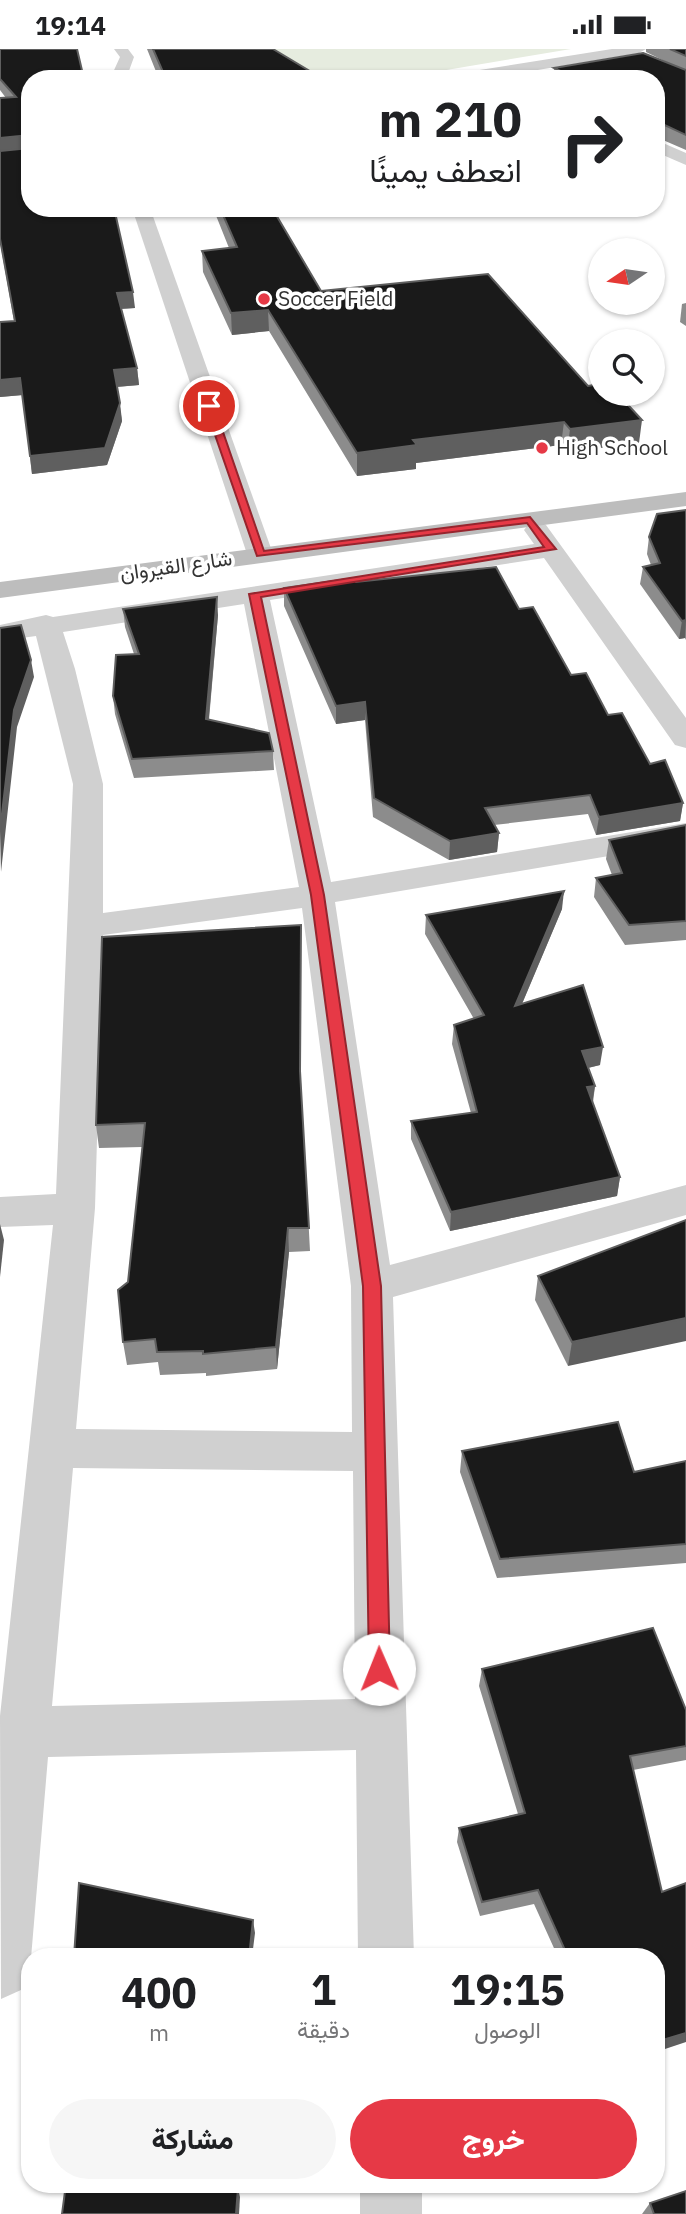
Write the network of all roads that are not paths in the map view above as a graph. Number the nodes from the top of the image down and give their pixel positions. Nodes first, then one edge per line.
1 (121, 49) edge
2 (627, 50) edge
3 (649, 61) edge
4 (122, 70) edge
5 (507, 70) edge
6 (665, 150) edge
7 (686, 160) edge
8 (144, 217) edge
9 (686, 499) edge
10 (530, 520) junction
11 (551, 549) junction
12 (260, 554) junction
13 (0, 590) edge
14 (255, 594) junction
15 (46, 623) junction
16 (0, 633) edge
17 (673, 699) edge
18 (686, 739) edge
19 (686, 833) edge
20 (317, 895) junction
21 (86, 926) junction
22 (686, 1200) edge
23 (75, 1208) junction
24 (0, 1212) edge
25 (372, 1286) junction
26 (52, 1448) junction
27 (375, 1452) junction
28 (380, 1724) junction
29 (25, 1733) junction
30 (386, 1948) edge
31 (1, 1970) edge
32 (391, 2193) edge
33 (391, 2214) edge

1 - 4 street
2 - 3 street
2 - 5 street
6 - 7 street
8 - 12 street
9 - 10 main road, شارع القيروان
10 - 11 street
10 - 12 main road, شارع القيروان
11 - 14 street
11 - 17 street
12 - 13 main road, شارع القيروان
14 - 15 street
14 - 20 street
15 - 16 street
15 - 21 street
17 - 18 street
19 - 20 street
20 - 21 street
20 - 25 street
21 - 23 street
22 - 25 street
23 - 24 street
23 - 26 street
25 - 27 street
26 - 27 street
26 - 29 street
27 - 28 street
28 - 29 street
28 - 30 street
29 - 31 street
32 - 33 street

